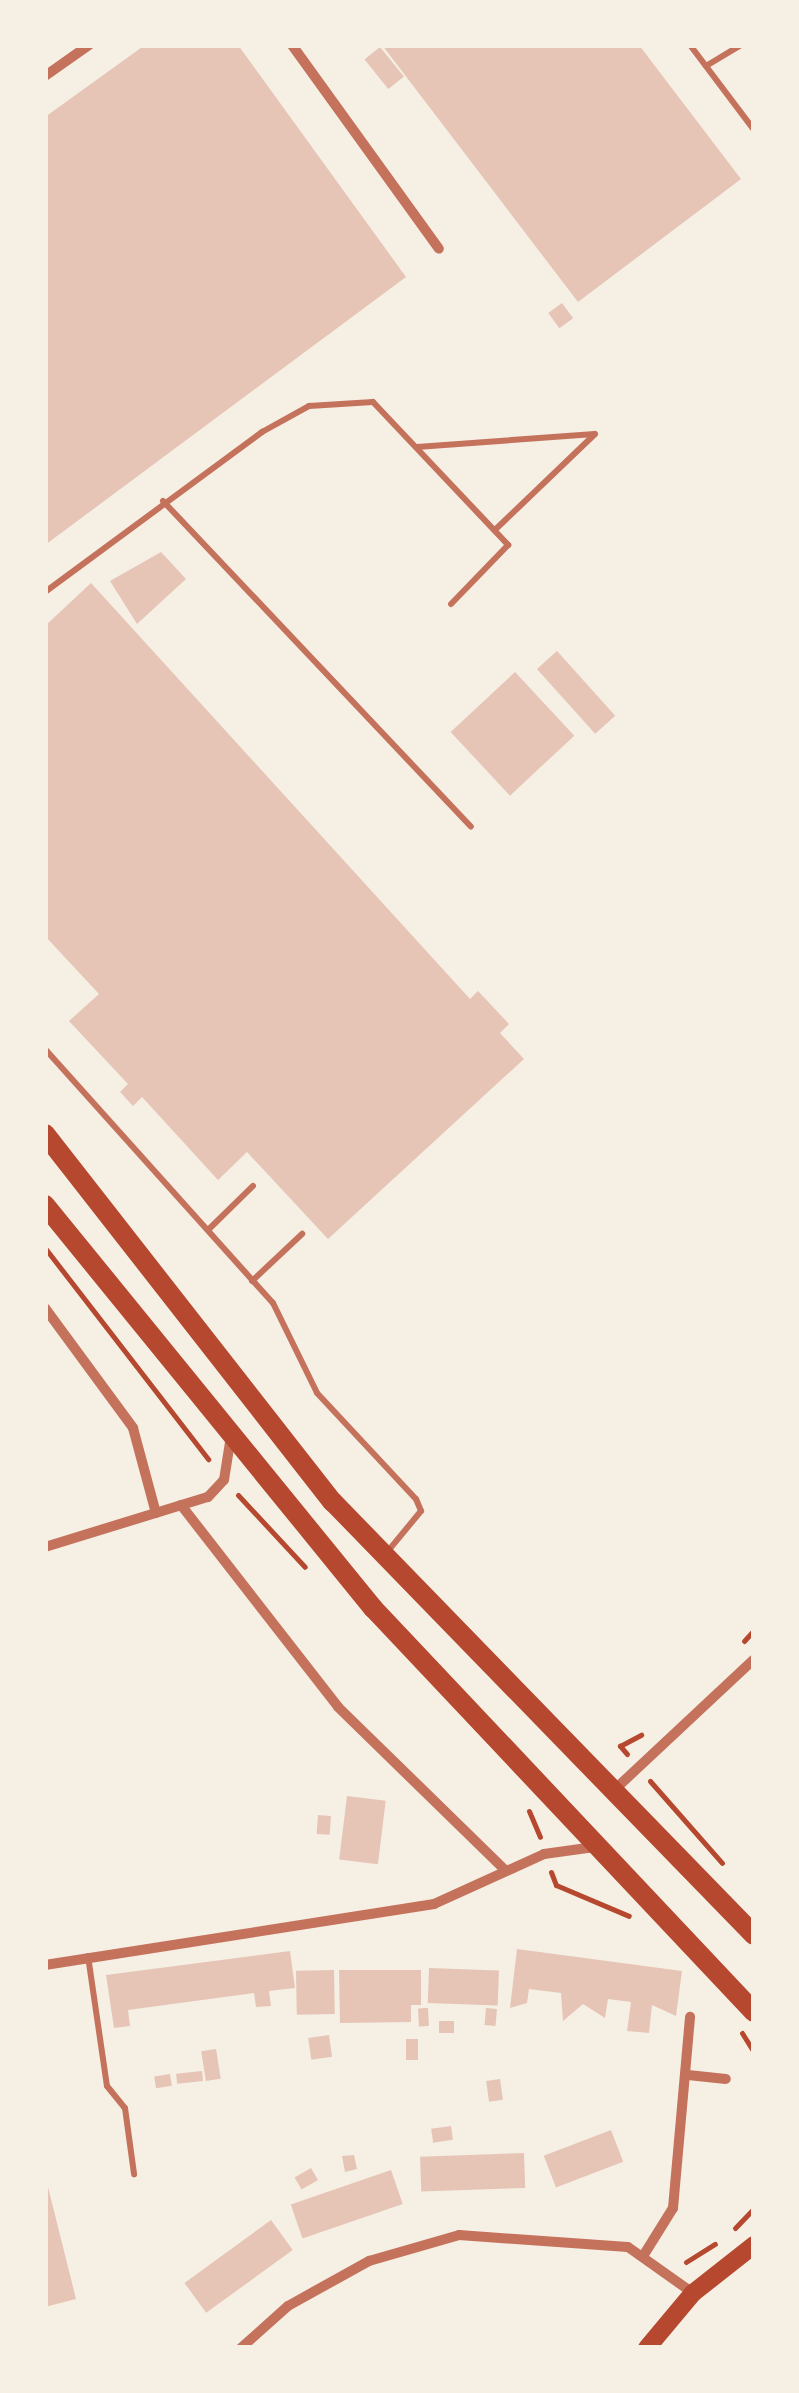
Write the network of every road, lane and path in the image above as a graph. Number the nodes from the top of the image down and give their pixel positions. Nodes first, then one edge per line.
1 (89, 45) edge
2 (292, 45) edge
3 (690, 45) edge
4 (741, 45) edge
5 (706, 66) junction
6 (45, 76) edge
7 (754, 130) edge
8 (438, 249) dead end
9 (416, 448) junction
10 (163, 501) junction
11 (494, 530) junction
12 (45, 592) edge
13 (450, 604) dead end
14 (471, 827) dead end
15 (45, 1049) edge
16 (45, 1134) edge
17 (253, 1186) dead end
18 (45, 1205) edge
19 (208, 1230) junction
20 (302, 1234) dead end
21 (45, 1248) edge
22 (252, 1281) junction
23 (45, 1308) edge
24 (230, 1442) junction
25 (214, 1467) dead end
26 (181, 1505) junction
27 (156, 1513) junction
28 (45, 1547) edge
29 (384, 1556) junction
30 (754, 1658) edge
31 (650, 1780) dead end
32 (610, 1794) junction
33 (696, 1835) dead end
34 (596, 1847) junction
35 (549, 1868) dead end
36 (506, 1870) junction
37 (639, 1920) dead end
38 (754, 1935) edge
39 (88, 1954) junction
40 (45, 1965) edge
41 (754, 2012) edge
42 (690, 2017) dead end
43 (688, 2075) junction
44 (726, 2078) dead end
45 (134, 2174) dead end
46 (754, 2208) edge
47 (744, 2219) dead end
48 (724, 2240) dead end
49 (754, 2245) edge
50 (645, 2254) junction
51 (686, 2262) dead end
52 (692, 2293) junction
53 (241, 2348) edge
54 (646, 2348) edge

1 - 6 street
2 - 8 street
3 - 5 lane
4 - 5 lane
5 - 7 lane
9 - 10 lane
9 - 11 lane
9 - 11 lane
10 - 12 lane
10 - 14 lane
11 - 13 lane
15 - 19 lane
16 - 29 main road
17 - 19 lane
18 - 24 main road
19 - 22 lane
20 - 22 lane
21 - 25 path
22 - 29 lane
23 - 27 street
24 - 26 street
24 - 34 main road
26 - 27 street
26 - 36 street
27 - 28 street
29 - 32 main road
30 - 32 street
31 - 33 path
32 - 38 main road
34 - 36 street
34 - 41 main road
35 - 37 path
36 - 39 street
39 - 40 street
39 - 45 lane
42 - 43 street
43 - 44 street
43 - 50 street
46 - 47 path
48 - 51 path
49 - 52 main road
50 - 52 street
50 - 53 street
52 - 54 main road

